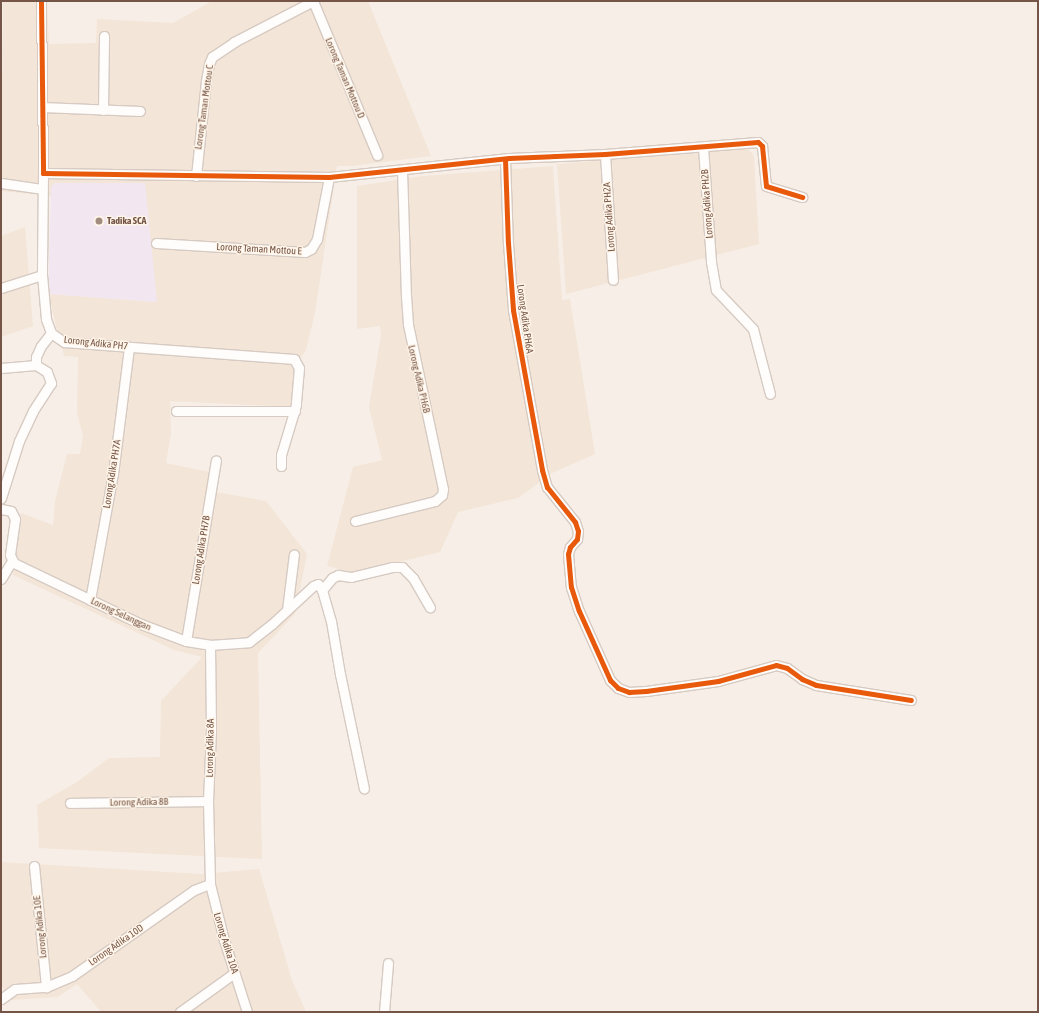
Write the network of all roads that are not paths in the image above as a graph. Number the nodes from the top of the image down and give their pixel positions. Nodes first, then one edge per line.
1 (41, 1) edge
2 (313, 1) edge
3 (104, 36) dead end
4 (42, 107) junction
5 (103, 110) junction
6 (140, 111) dead end
7 (703, 147) junction
8 (605, 154) junction
9 (377, 155) dead end
10 (505, 159) junction
11 (402, 170) junction
12 (43, 173) junction
13 (196, 176) junction
14 (329, 178) junction
15 (1, 183) edge
16 (42, 189) junction
17 (802, 197) dead end
18 (156, 243) dead end
19 (42, 275) junction
20 (613, 280) dead end
21 (1, 288) edge
22 (51, 333) junction
23 (129, 347) junction
24 (36, 365) junction
25 (1, 368) edge
26 (770, 394) dead end
27 (176, 411) dead end
28 (295, 411) junction
29 (216, 460) dead end
30 (281, 466) dead end
31 (1, 498) edge
32 (1, 509) edge
33 (355, 521) dead end
34 (294, 554) dead end
35 (12, 561) junction
36 (1, 579) edge
37 (322, 590) junction
38 (90, 600) junction
39 (430, 607) dead end
40 (287, 610) junction
41 (186, 641) junction
42 (210, 645) junction
43 (911, 700) dead end
44 (364, 789) dead end
45 (208, 801) junction
46 (70, 803) dead end
47 (34, 866) dead end
48 (210, 873) joint
49 (210, 884) junction
50 (388, 963) dead end
51 (234, 973) junction
52 (46, 987) junction
53 (1, 999) edge
54 (180, 1012) edge
55 (247, 1012) edge
56 (384, 1012) edge

1 - 4 street, Lorong Adika PH7
2 - 9 street, Lorong Taman Mottou D
2 - 13 street, Lorong Taman Mottou C
3 - 5 street
4 - 5 street
4 - 12 street, Lorong Adika PH7
5 - 6 street
7 - 8 street
7 - 17 street
7 - 26 street, Lorong Adika PH2B
8 - 10 street
8 - 20 street, Lorong Adika PH2A
10 - 11 street
10 - 43 street, Lorong Adika PH6A
11 - 14 street
11 - 33 street, Lorong Adika PH6B
12 - 13 street
12 - 16 street, Lorong Adika PH7
13 - 14 street
14 - 18 street, Lorong Taman Mottou E
15 - 16 street
16 - 19 street, Lorong Adika PH7
19 - 21 street
19 - 22 street, Lorong Adika PH7
22 - 23 street, Lorong Adika PH7
22 - 24 street
23 - 28 street, Lorong Adika PH7
23 - 38 street, Lorong Adika PH7A
24 - 25 street
24 - 31 street
27 - 28 street
28 - 30 street
29 - 41 street, Lorong Adika PH7B
32 - 35 street
34 - 40 street
35 - 36 street
35 - 38 street, Lorong Selanggan
37 - 39 street
37 - 40 street, Lorong Selanggan
37 - 44 street
38 - 41 street, Lorong Selanggan
40 - 42 street, Lorong Selanggan
41 - 42 street, Lorong Selanggan
42 - 45 street, Lorong Adika 8A
45 - 46 street, Lorong Adika 8B
45 - 48 street, Lorong Adika 8A
47 - 52 street, Lorong Adika 10E
48 - 49 street, Lorong Adika 10A
49 - 51 street, Lorong Adika 10A
49 - 52 street, Lorong Adika 10D
50 - 56 street
51 - 54 street
51 - 55 street, Lorong Adika 10A
52 - 53 street, Lorong Adika 10D

